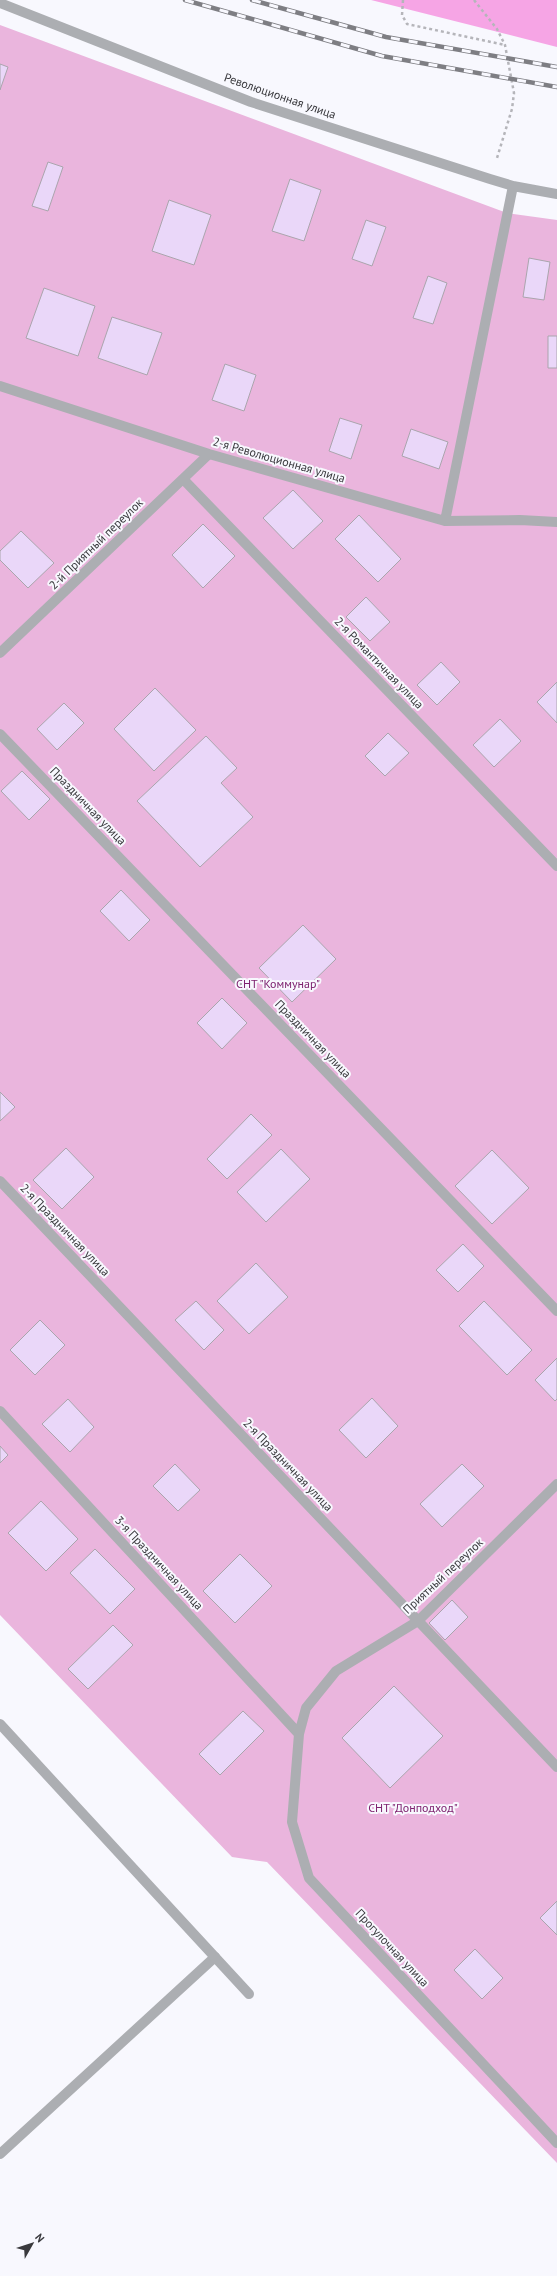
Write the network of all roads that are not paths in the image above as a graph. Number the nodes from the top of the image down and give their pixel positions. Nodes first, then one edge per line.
1 (0, 3) edge
2 (513, 186) junction
3 (557, 194) edge
4 (0, 386) edge
5 (209, 454) junction
6 (183, 479) junction
7 (445, 521) junction
8 (557, 522) edge
9 (0, 653) edge
10 (0, 734) edge
11 (557, 866) edge
12 (0, 1181) edge
13 (557, 1311) edge
14 (0, 1411) edge
15 (557, 1484) edge
16 (418, 1621) junction
17 (0, 1724) edge
18 (299, 1734) junction
19 (557, 1767) edge
20 (214, 1957) junction
21 (249, 1994) dead end
22 (557, 2143) edge
23 (0, 2154) edge

1 - 2 street, Революционная улица
2 - 3 street, Революционная улица
2 - 7 street
4 - 5 street, 2-я Революционная улица
5 - 6 street, 2-й Приятный переулок
5 - 7 street, 2-я Революционная улица
6 - 9 street, 2-й Приятный переулок
6 - 11 street, 2-я Романтичная улица
7 - 8 street, 2-я Революционная улица
10 - 13 street, Праздничная улица
12 - 16 street, 2-я Праздничная улица
14 - 18 street, 3-я Праздничная улица
15 - 16 street, Приятный переулок
16 - 18 street, Приятный переулок
16 - 19 street, 2-я Праздничная улица
17 - 20 street
18 - 22 street, Прогулочная улица
20 - 21 street
20 - 23 street

